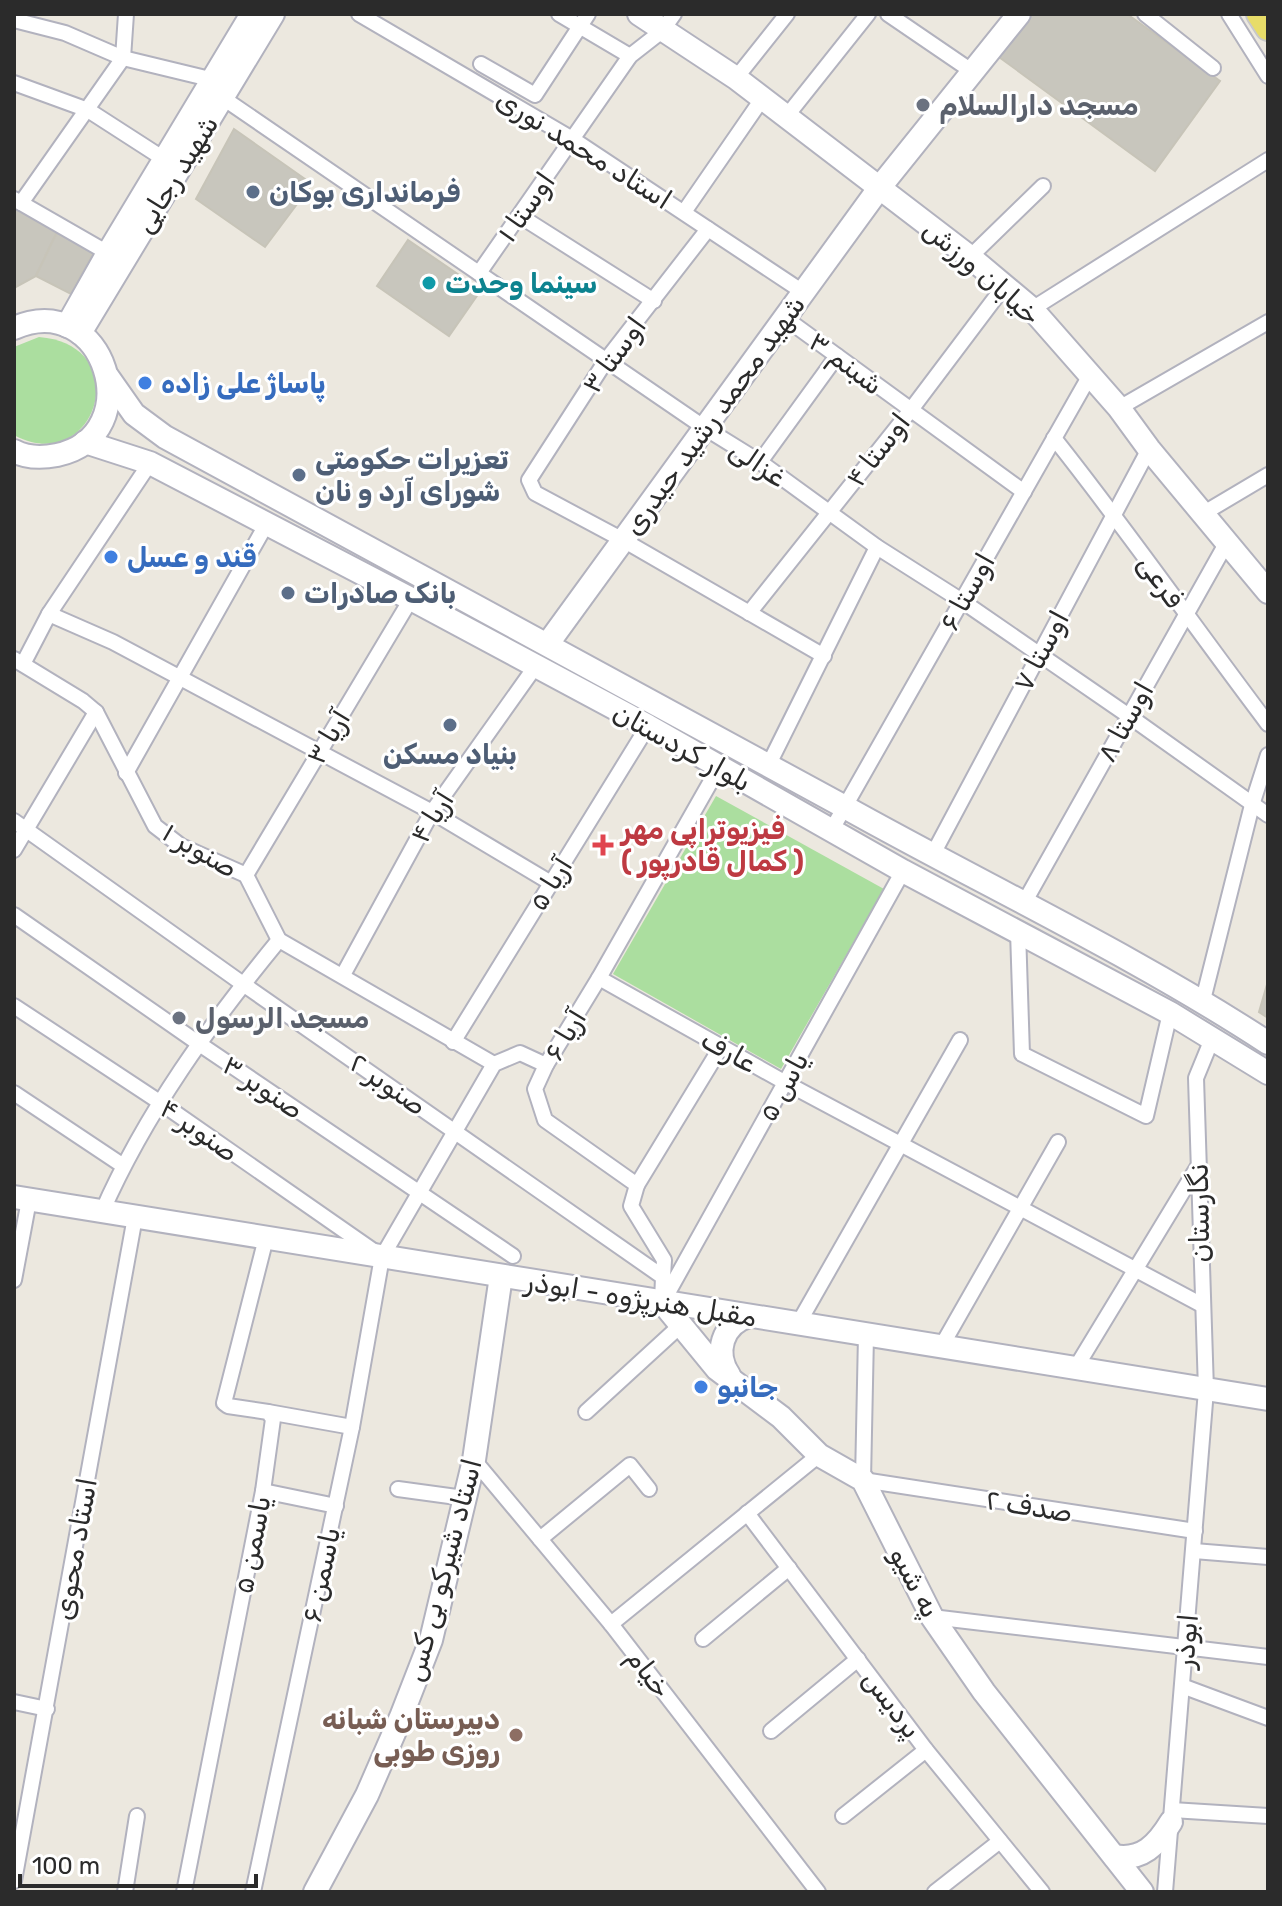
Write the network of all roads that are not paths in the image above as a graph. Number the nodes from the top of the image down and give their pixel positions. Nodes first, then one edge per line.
1 (126, 14) edge
2 (252, 14) edge
3 (273, 14) edge
4 (559, 14) edge
5 (639, 14) edge
6 (787, 14) edge
7 (868, 14) edge
8 (888, 14) edge
9 (1019, 14) edge
10 (1145, 14) edge
11 (1229, 14) edge
12 (1259, 14) edge
13 (365, 15) edge
14 (14, 20) edge
15 (585, 20) edge
16 (668, 23) edge
17 (1268, 28) edge
18 (630, 56) junction
19 (123, 58) junction
20 (481, 64) dead end
21 (1213, 68) dead end
22 (973, 72) junction
23 (1268, 76) edge
24 (736, 78) junction
25 (14, 83) edge
26 (218, 89) junction
27 (762, 99) junction
28 (88, 110) junction
29 (786, 117) junction
30 (574, 140) junction
31 (164, 159) junction
32 (1268, 160) edge
33 (1043, 186) dead end
34 (880, 187) junction
35 (17, 201) edge
36 (684, 212) junction
37 (520, 216) junction
38 (708, 229) junction
39 (108, 253) junction
40 (970, 257) junction
41 (479, 273) junction
42 (1005, 285) junction
43 (803, 292) junction
44 (654, 301) junction
45 (1032, 309) junction
46 (785, 318) junction
47 (1268, 322) edge
48 (14, 328) edge
49 (74, 330) junction
50 (837, 356) junction
51 (607, 359) junction
52 (108, 377) junction
53 (1089, 377) junction
54 (1119, 408) junction
55 (910, 411) junction
56 (705, 428) junction
57 (165, 437) junction
58 (1054, 438) junction
59 (85, 442) junction
60 (1149, 449) junction
61 (14, 451) edge
62 (760, 462) junction
63 (150, 463) junction
64 (1268, 475) edge
65 (1024, 492) junction
66 (829, 513) junction
67 (1204, 513) junction
68 (1114, 514) junction
69 (267, 523) junction
70 (623, 540) junction
71 (1227, 542) junction
72 (877, 547) junction
73 (1268, 592) edge
74 (411, 599) junction
75 (962, 601) junction
76 (749, 613) junction
77 (49, 614) junction
78 (1185, 615) junction
79 (549, 642) junction
80 (1039, 655) junction
81 (824, 656) junction
82 (18, 662) edge
83 (535, 667) junction
84 (179, 679) junction
85 (96, 712) junction
86 (1129, 716) junction
87 (1268, 724) edge
88 (648, 726) junction
89 (318, 753) junction
90 (1268, 755) edge
91 (769, 764) junction
92 (719, 767) junction
93 (126, 773) junction
94 (1252, 805) junction
95 (845, 808) junction
96 (432, 812) junction
97 (1268, 815) edge
98 (20, 824) edge
99 (831, 831) junction
100 (14, 850) edge
101 (933, 854) junction
102 (903, 871) junction
103 (246, 875) junction
104 (551, 883) junction
105 (1024, 903) junction
106 (14, 915) edge
107 (1018, 931) junction
108 (279, 940) junction
109 (343, 975) junction
110 (599, 978) junction
111 (243, 984) junction
112 (1203, 1000) junction
113 (14, 1006) edge
114 (1170, 1013) junction
115 (1212, 1039) junction
116 (960, 1040) dead end
117 (453, 1042) junction
118 (198, 1043) junction
119 (1268, 1043) edge
120 (721, 1047) junction
121 (494, 1064) junction
122 (546, 1065) junction
123 (1268, 1073) edge
124 (786, 1083) junction
125 (14, 1093) edge
126 (161, 1103) junction
127 (456, 1132) junction
128 (1058, 1142) dead end
129 (901, 1145) junction
130 (122, 1165) junction
131 (1198, 1166) junction
132 (637, 1185) junction
133 (418, 1191) junction
134 (21, 1198) edge
135 (1020, 1209) junction
136 (102, 1212) junction
137 (135, 1217) junction
138 (266, 1238) junction
139 (513, 1256) dead end
140 (382, 1257) junction
141 (1137, 1269) junction
142 (501, 1276) junction
143 (663, 1277) junction
144 (14, 1280) edge
145 (662, 1302) junction
146 (1202, 1305) junction
147 (749, 1316) junction
148 (798, 1324) junction
149 (681, 1325) junction
150 (866, 1335) junction
151 (941, 1347) junction
152 (1075, 1369) junction
153 (738, 1385) junction
154 (1206, 1390) junction
155 (1268, 1399) edge
156 (268, 1412) junction
157 (586, 1412) dead end
158 (352, 1427) junction
159 (819, 1455) junction
160 (474, 1460) junction
161 (863, 1480) junction
162 (398, 1489) dead end
163 (649, 1489) dead end
164 (263, 1491) junction
165 (464, 1498) junction
166 (336, 1506) junction
167 (747, 1513) junction
168 (1195, 1531) junction
169 (540, 1539) junction
170 (1194, 1551) junction
171 (1268, 1557) edge
172 (789, 1568) junction
173 (932, 1617) junction
174 (611, 1624) junction
175 (703, 1639) dead end
176 (1185, 1647) junction
177 (1263, 1656) edge
178 (858, 1659) junction
179 (1182, 1686) junction
180 (14, 1702) edge
181 (47, 1709) junction
182 (1268, 1718) edge
183 (771, 1731) dead end
184 (926, 1750) junction
185 (137, 1816) dead end
186 (843, 1816) dead end
187 (1171, 1816) junction
188 (1268, 1816) edge
189 (1000, 1841) junction
190 (1114, 1856) junction
191 (15, 1872) edge
192 (324, 1888) edge
193 (125, 1892) edge
194 (184, 1892) edge
195 (253, 1892) edge
196 (818, 1892) edge
197 (935, 1892) edge
198 (1042, 1892) edge
199 (1142, 1892) edge
200 (1165, 1892) edge

1 - 19 street
2 - 26 street, شهید رجایی
3 - 26 street, شهید رجایی
4 - 15 street
5 - 16 street, خیابان ورزش
6 - 24 street
7 - 29 street
8 - 22 street
9 - 22 street, شهید محمد رشید حیدری
10 - 21 street
11 - 23 street
12 - 17 main road
13 - 30 street, استاد محمد نوری
14 - 19 street
15 - 18 street
15 - 20 street
16 - 18 street, اوستا ۱
16 - 24 street, خیابان ورزش
18 - 30 street, اوستا ۱
19 - 26 street
19 - 28 street
22 - 34 street, شهید محمد رشید حیدری
24 - 27 street, خیابان ورزش
25 - 28 street
26 - 31 street, شهید رجایی
26 - 41 street, غزالی
26 - 49 street, شهید رجایی
27 - 29 street, خیابان ورزش
27 - 36 street
28 - 31 street
28 - 35 street
29 - 34 street, خیابان ورزش
30 - 36 street, استاد محمد نوری
30 - 37 street, اوستا ۱
31 - 39 street, شهید رجایی
32 - 45 street
33 - 40 street
34 - 40 street, خیابان ورزش
34 - 43 street, شهید محمد رشید حیدری
35 - 39 street
36 - 38 street, استاد محمد نوری
37 - 41 street, اوستا ۱
37 - 44 street
38 - 43 street, استاد محمد نوری
38 - 44 street, اوستا ۳
39 - 49 street, شهید رجایی
40 - 42 street, خیابان ورزش
41 - 51 street, غزالی
42 - 45 street, خیابان ورزش
42 - 55 street, اوستا ۴
43 - 46 street, شهید محمد رشید حیدری
44 - 51 street, اوستا ۳
45 - 53 street, خیابان ورزش
46 - 50 street, شبنم ۳
46 - 56 street, شهید محمد رشید حیدری
47 - 54 street
48 - 49 street
49 - 52 street, بلوار کردستان
50 - 55 street, شبنم ۳
50 - 62 street
51 - 56 street, غزالی
51 - 70 street, اوستا ۳
52 - 57 street, بلوار کردستان
52 - 59 street
53 - 54 street, خیابان ورزش
53 - 58 street, اوستا ۶
54 - 60 street, خیابان ورزش
55 - 65 street, شبنم ۳
55 - 66 street, اوستا ۴
56 - 62 street, غزالی
56 - 70 street, شهید محمد رشید حیدری
57 - 63 street
57 - 79 street, بلوار کردستان
58 - 65 street, اوستا ۶
58 - 68 street, فرعی
59 - 61 street
59 - 63 street, بلوار کردستان
60 - 67 street, خیابان ورزش
60 - 68 street, اوستا ۷
62 - 66 street, غزالی
63 - 69 street, بلوار کردستان
63 - 77 street
64 - 67 street
65 - 75 street, اوستا ۶
66 - 72 street, غزالی
66 - 76 street, اوستا ۴
67 - 71 street, خیابان ورزش
68 - 78 street, فرعی
68 - 80 street, اوستا ۷
69 - 74 street, بلوار کردستان
69 - 84 street
70 - 76 street
70 - 79 street, شهید محمد رشید حیدری
71 - 73 street, خیابان ورزش
71 - 78 street, اوستا ۸
72 - 75 street, غزالی
72 - 81 street
74 - 83 street, بلوار کردستان
74 - 89 street, آریا ۳
75 - 80 street, غزالی
75 - 95 street, اوستا ۶
76 - 81 street
77 - 82 street
77 - 84 street
78 - 86 street, اوستا ۸
78 - 87 street, فرعی
79 - 91 street, بلوار کردستان
80 - 86 street, غزالی
80 - 101 street, اوستا ۷
81 - 91 street
82 - 85 street, صنوبر ۱
83 - 88 street, بلوار کردستان
83 - 96 street, آریا ۴
84 - 89 street
84 - 93 street
85 - 93 street, صنوبر ۱
85 - 98 street
86 - 94 street, غزالی
86 - 105 street, اوستا ۸
88 - 92 street, بلوار کردستان
88 - 104 street, آریا ۵
89 - 96 street
89 - 103 street, آریا ۳
90 - 94 street
91 - 95 street, بلوار کردستان
92 - 99 street, بلوار کردستان
92 - 110 street, آریا ۶
93 - 103 street, صنوبر ۱
94 - 97 street, غزالی
94 - 112 street
95 - 99 street, اوستا ۶
95 - 101 street, بلوار کردستان
96 - 104 street
96 - 109 street, آریا ۴
98 - 100 street
98 - 111 street, صنوبر ۲
99 - 102 street, بلوار کردستان
101 - 105 street, بلوار کردستان
102 - 107 street, بلوار کردستان
102 - 124 street, یاس ۵
103 - 108 street, صنوبر ۱
104 - 117 street, آریا ۵
105 - 112 street, بلوار کردستان
106 - 118 street, صنوبر ۳
107 - 114 street, بلوار کردستان
107 - 114 street
108 - 109 street
108 - 111 street
109 - 117 street
110 - 120 street, عارف
110 - 122 street, آریا ۶
111 - 118 street
111 - 127 street, صنوبر ۲
112 - 119 street, بلوار کردستان
113 - 126 street, صنوبر ۴
114 - 115 street, بلوار کردستان
115 - 123 street, بلوار کردستان
115 - 131 street, نگارستان
116 - 129 street
117 - 121 street
118 - 126 street
118 - 133 street, صنوبر ۳
120 - 124 street, عارف
120 - 132 street
121 - 122 street
121 - 127 street, یاسمن ۶
122 - 132 street, آریا ۶
124 - 129 street, عارف
124 - 145 street, یاس ۵
125 - 130 street
126 - 130 street
126 - 140 street, صنوبر ۴
127 - 133 street, یاسمن ۶
127 - 143 street, صنوبر ۲
128 - 135 street
129 - 135 street, عارف
129 - 148 street
130 - 136 street
131 - 141 street
131 - 146 street, نگارستان
132 - 143 street
133 - 139 street, صنوبر ۳
133 - 140 street, یاسمن ۶
134 - 136 street, مقبل هنرپژوه - ابوذر
134 - 144 street
135 - 141 street, عارف
135 - 151 street
136 - 137 street, مقبل هنرپژوه - ابوذر
137 - 138 street, مقبل هنرپژوه - ابوذر
137 - 181 street, استاد محوی
138 - 140 street, مقبل هنرپژوه - ابوذر
138 - 156 street
140 - 142 street, مقبل هنرپژوه - ابوذر
140 - 158 street, یاسمن ۶
141 - 146 street, عارف
141 - 152 street
142 - 145 street, مقبل هنرپژوه - ابوذر
142 - 160 street, استاد شیرکو بی کس
143 - 145 street
145 - 147 street, مقبل هنرپژوه - ابوذر
145 - 149 street
146 - 154 street, نگارستان
147 - 148 street, مقبل هنرپژوه - ابوذر
147 - 153 street
148 - 150 street, مقبل هنرپژوه - ابوذر
149 - 153 street
149 - 157 street
150 - 151 street, مقبل هنرپژوه - ابوذر
150 - 161 street
151 - 152 street, مقبل هنرپژوه - ابوذر
152 - 154 street, مقبل هنرپژوه - ابوذر
153 - 159 street
154 - 155 street, مقبل هنرپژوه - ابوذر
154 - 168 street, ابوذر
156 - 158 street
156 - 164 street, یاسمن ۵
158 - 166 street, یاسمن ۶
159 - 161 street
159 - 167 street
160 - 165 street, استاد شیرکو بی کس
160 - 169 street, خیام
161 - 168 street, صدف ۲
161 - 173 street, په شیو
162 - 165 street
163 - 169 street
164 - 166 street
164 - 194 street, یاسمن ۵
165 - 192 street, استاد شیرکو بی کس
166 - 195 street, یاسمن ۶
167 - 172 street, پردیس
167 - 174 street
168 - 170 street, ابوذر
169 - 174 street, خیام
170 - 171 street
170 - 176 street, ابوذر
172 - 175 street
172 - 178 street, پردیس
173 - 176 street
173 - 190 street, په شیو
174 - 196 street, خیام
176 - 177 street
176 - 179 street, ابوذر
178 - 183 street
178 - 184 street, پردیس
179 - 182 street
179 - 187 street, ابوذر
180 - 181 street
181 - 191 street, استاد محوی
184 - 186 street
184 - 189 street, پردیس
185 - 193 street
187 - 188 street
187 - 190 street
187 - 200 street, ابوذر
189 - 197 street
189 - 198 street, پردیس
190 - 199 street, په شیو

